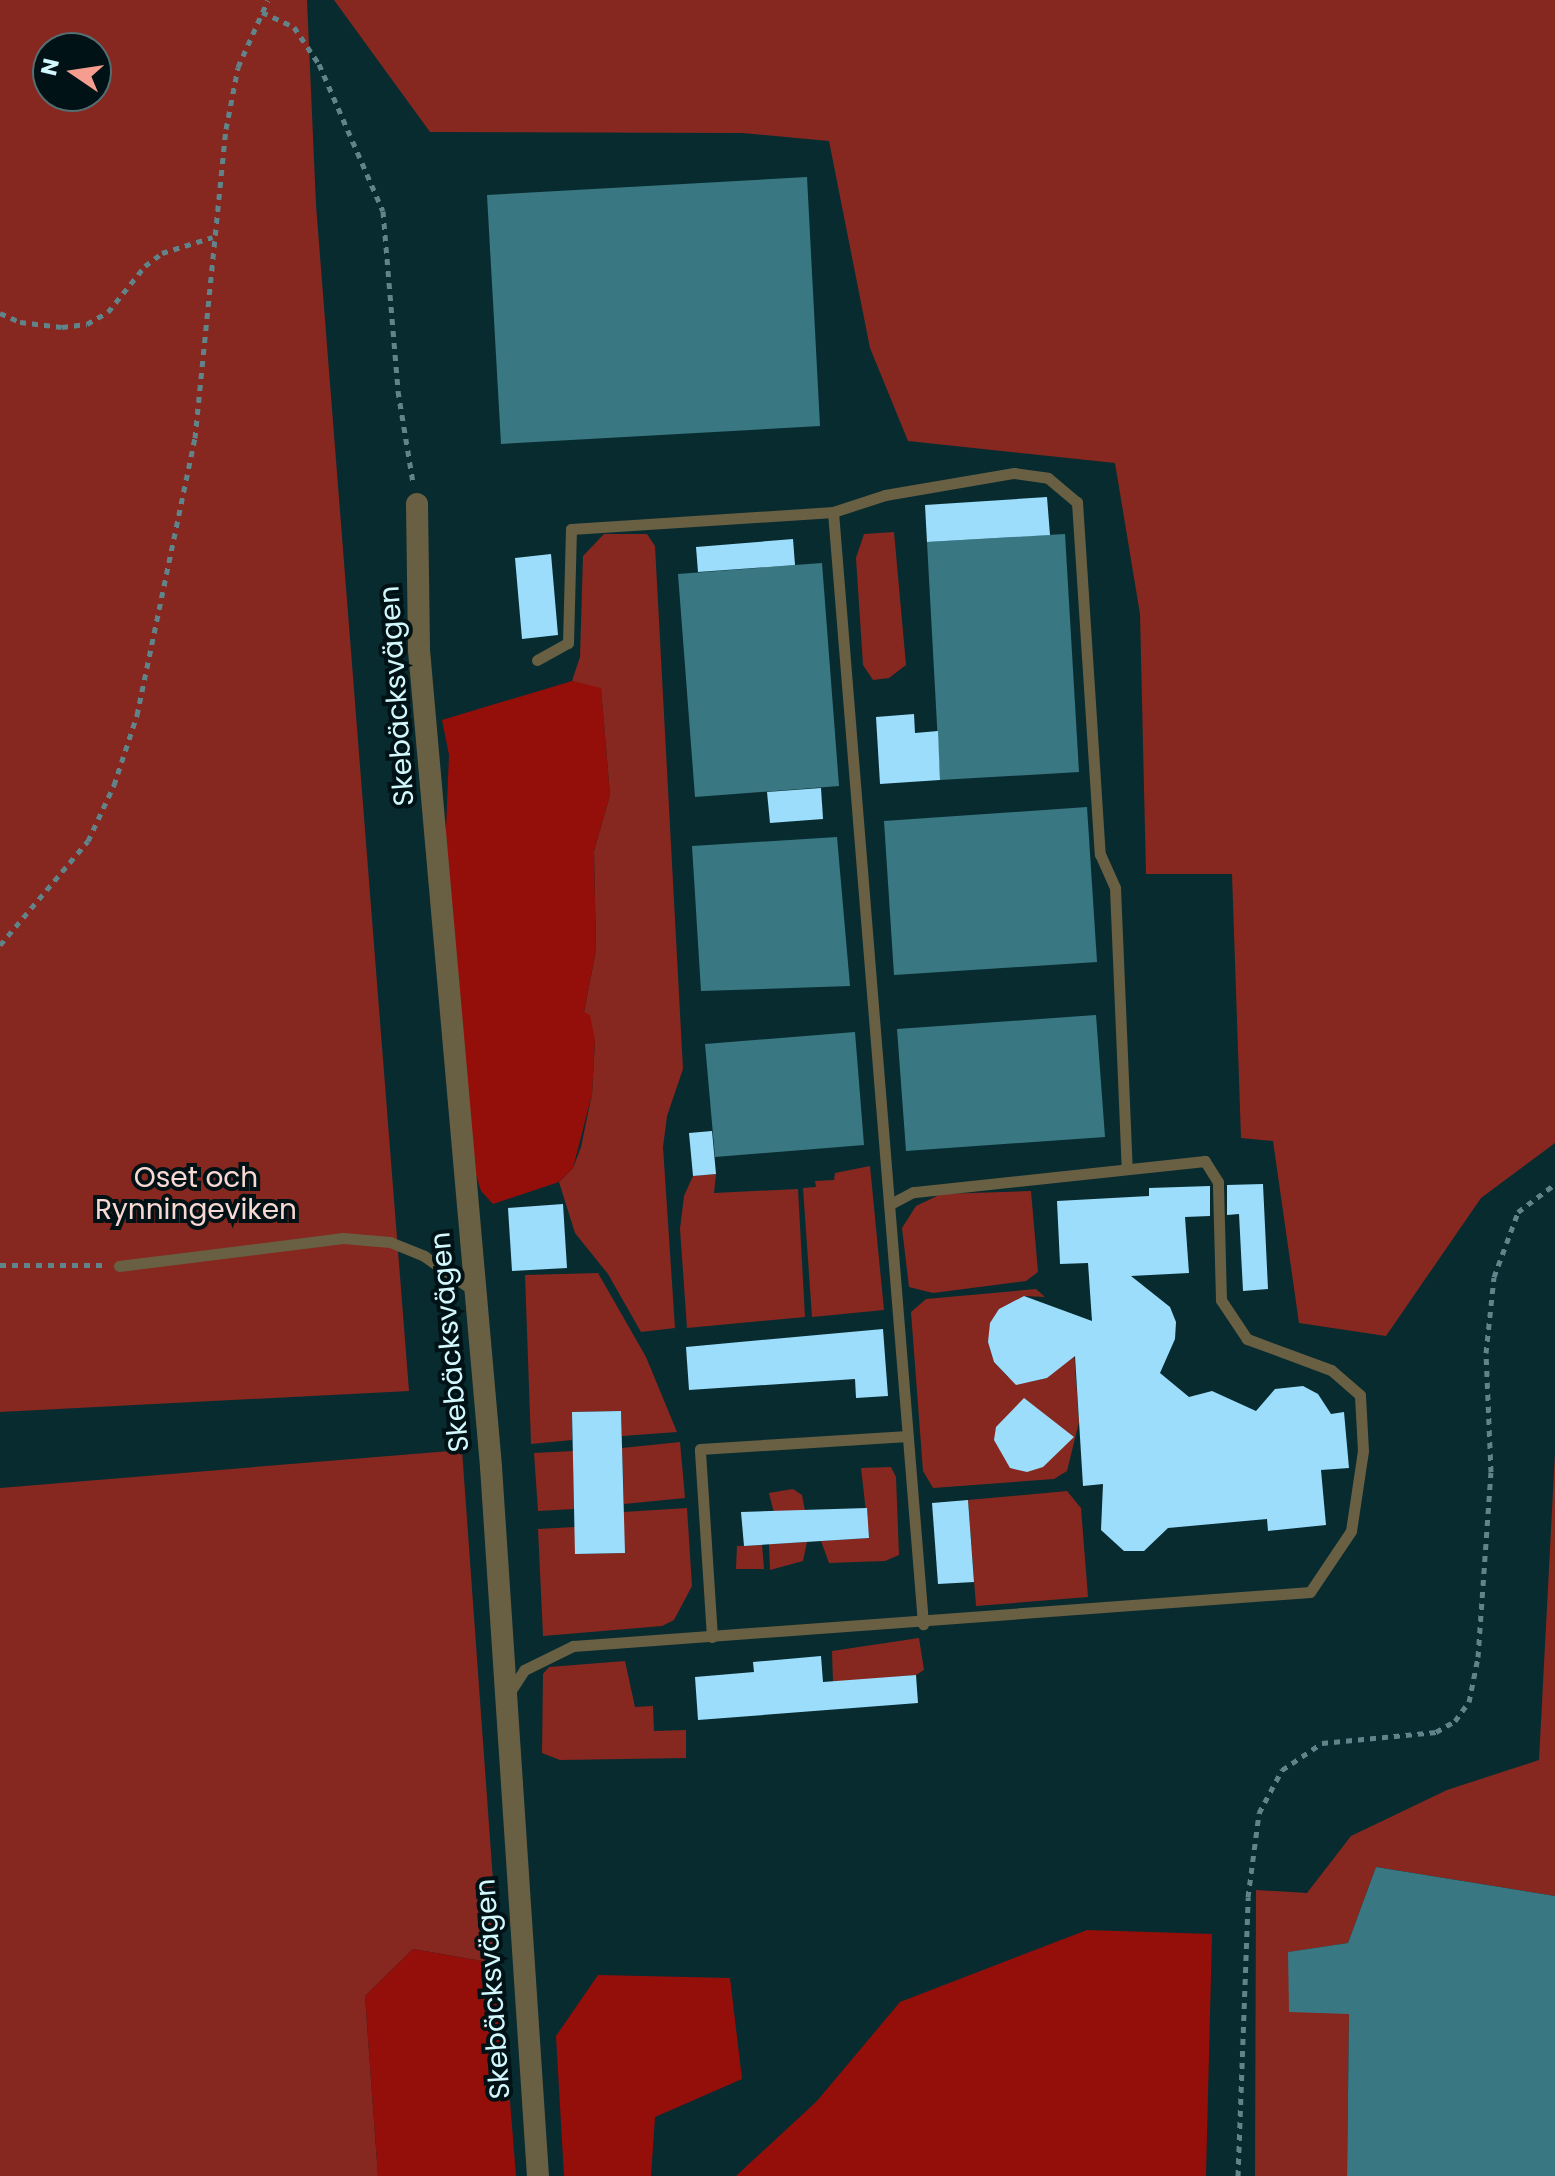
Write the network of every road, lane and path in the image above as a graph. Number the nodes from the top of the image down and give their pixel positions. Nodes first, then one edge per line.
1 (268, 0) edge
2 (262, 12) junction
3 (214, 236) junction
4 (0, 313) edge
5 (417, 504) joint
6 (833, 512) junction
7 (537, 660) dead end
8 (0, 945) edge
9 (1127, 1169) junction
10 (1555, 1184) edge
11 (889, 1205) junction
12 (0, 1265) edge
13 (119, 1266) joint
14 (475, 1291) junction
15 (908, 1436) junction
16 (923, 1624) junction
17 (712, 1637) junction
18 (503, 1702) junction
19 (538, 2176) edge
20 (1238, 2176) edge

1 - 2 path
2 - 3 path
2 - 5 path
3 - 4 path
3 - 8 path
5 - 14 street, Skebäcksvägen
6 - 7 lane
6 - 9 lane
6 - 11 lane
9 - 11 lane
9 - 16 lane
10 - 20 path
11 - 15 lane
12 - 13 path
13 - 14 lane
14 - 18 street, Skebäcksvägen
15 - 16 lane
15 - 17 lane
16 - 17 lane
17 - 18 lane
18 - 19 street, Skebäcksvägen

